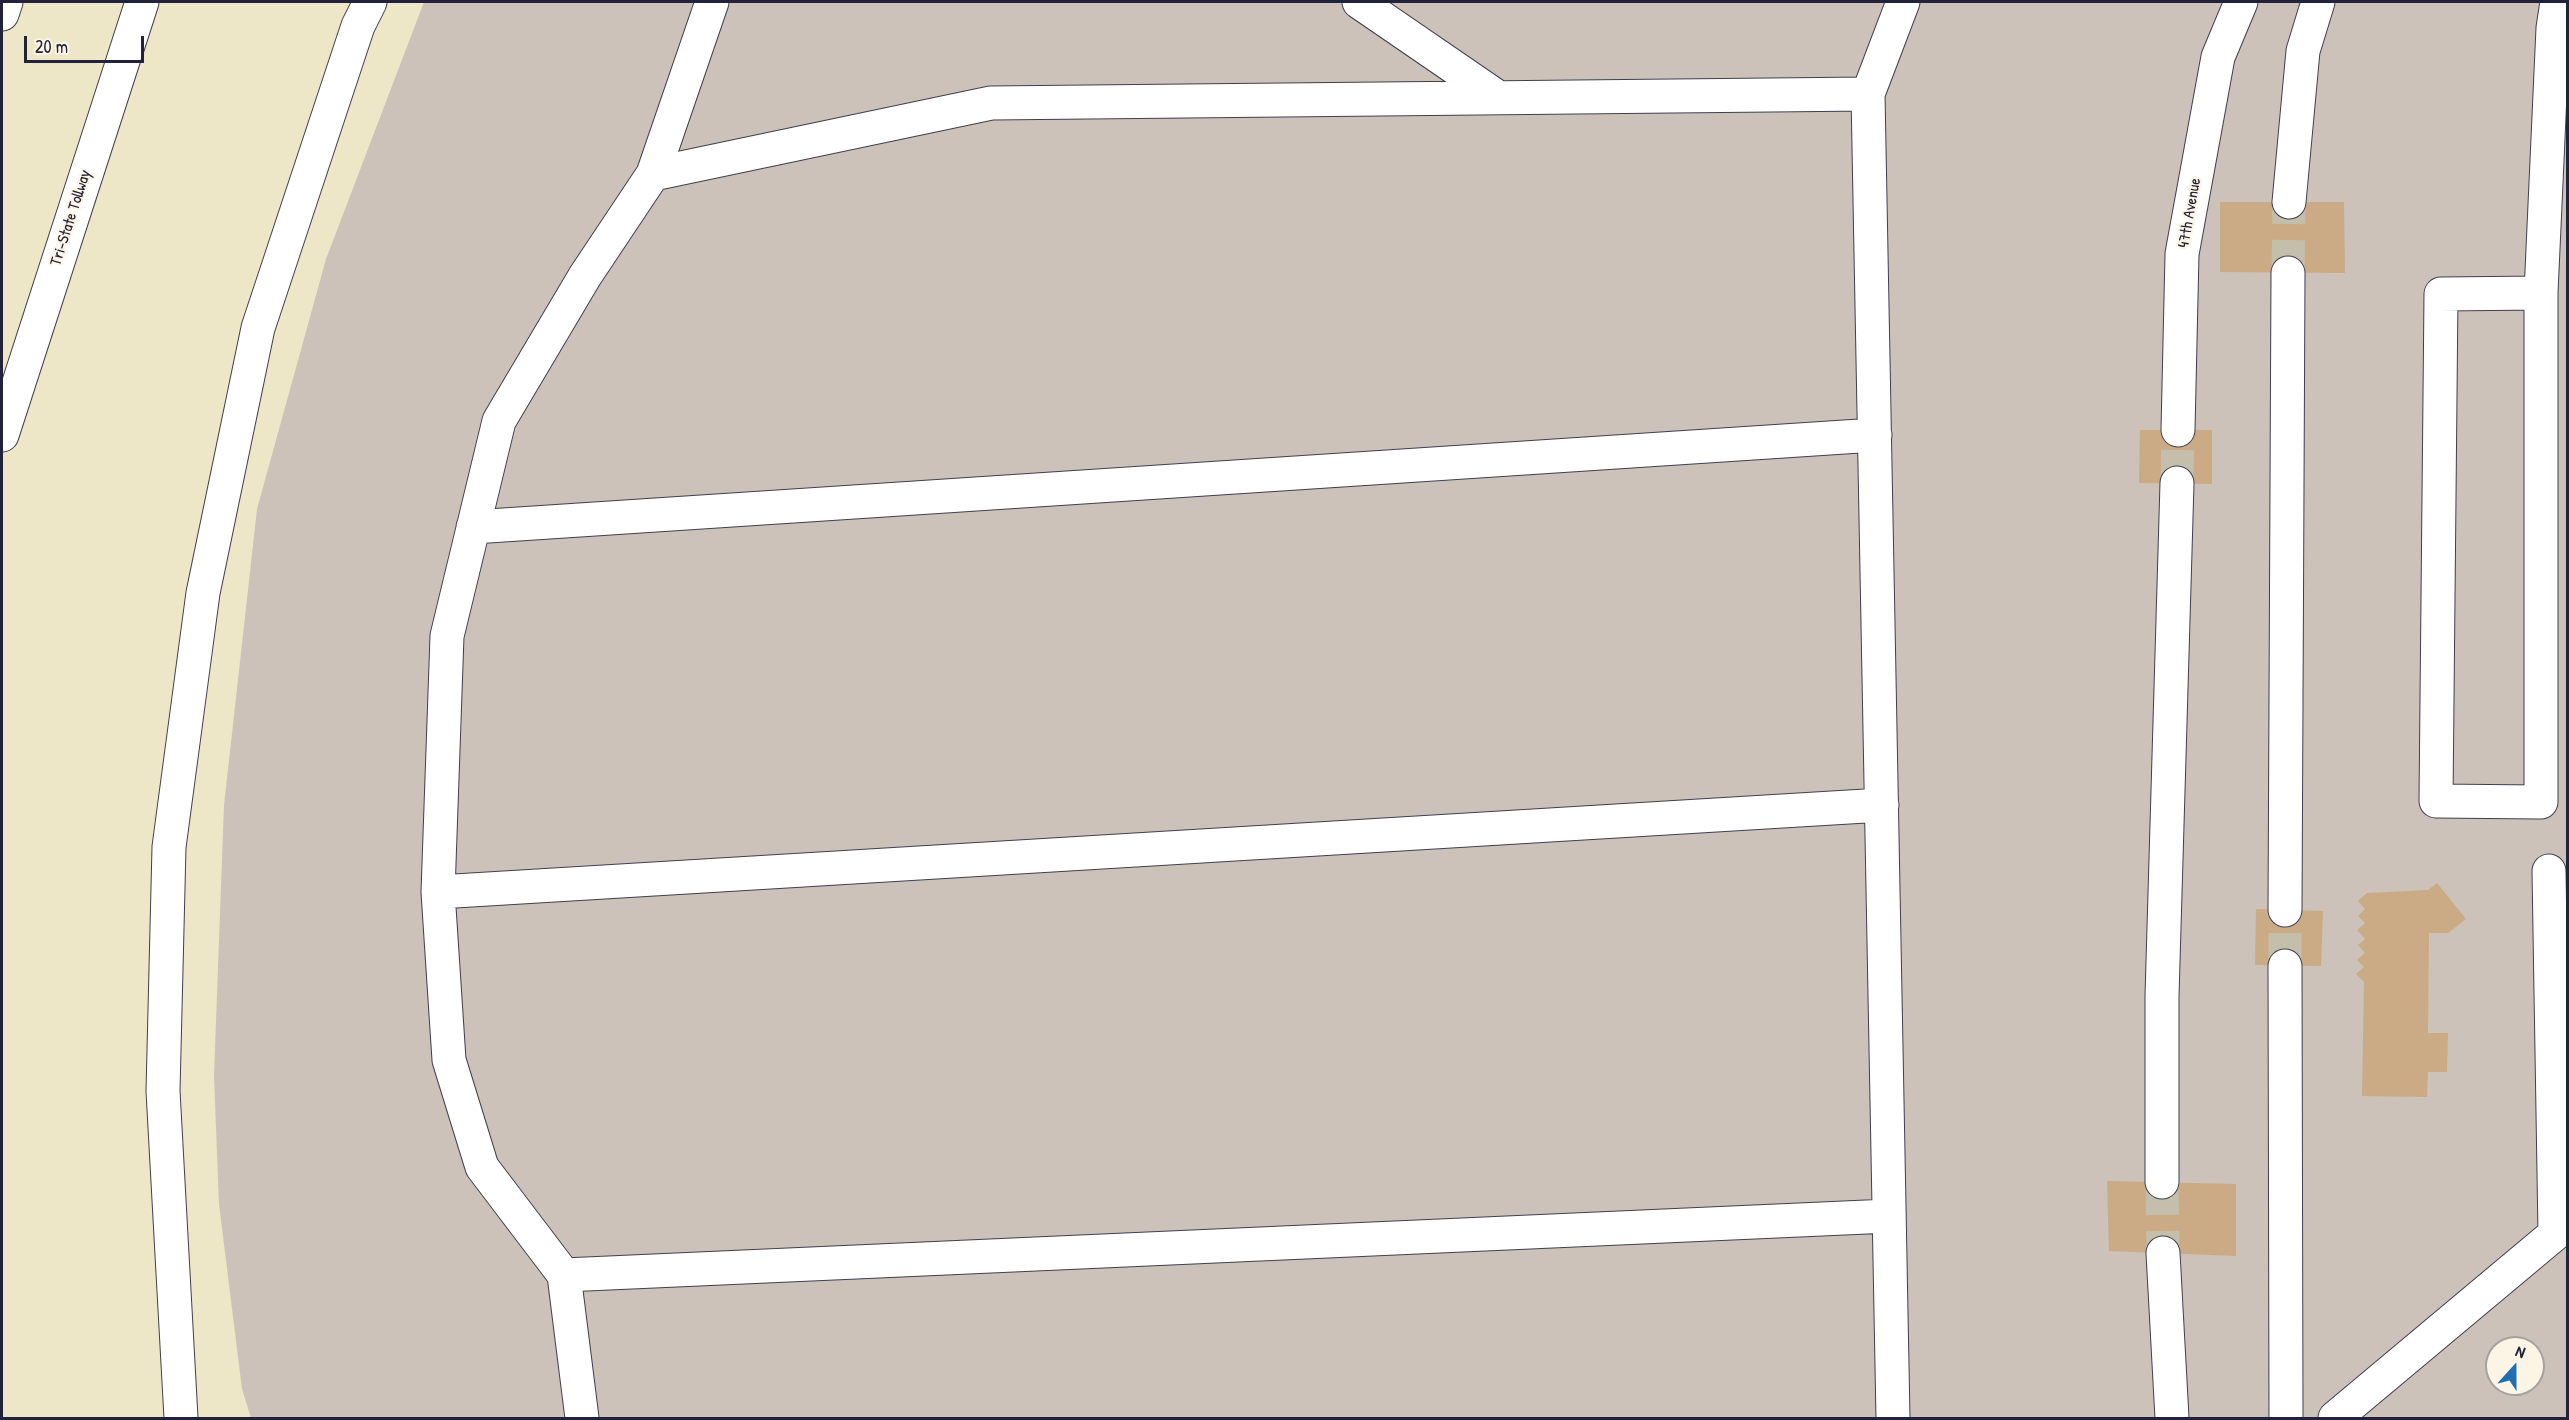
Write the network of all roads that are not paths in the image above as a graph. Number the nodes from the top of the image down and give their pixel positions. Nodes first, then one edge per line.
1 (6, 2) edge
2 (142, 2) edge
3 (370, 2) edge
4 (712, 2) edge
5 (1359, 2) edge
6 (1903, 2) edge
7 (2241, 2) edge
8 (2318, 2) edge
9 (2557, 2) edge
10 (2, 14) edge
11 (1868, 94) junction
12 (1499, 98) junction
13 (653, 174) junction
14 (2289, 202) tunnel mouth
15 (2288, 273) tunnel mouth
16 (2541, 293) junction
17 (2178, 430) tunnel mouth
18 (2, 435) edge
19 (1875, 435) junction
20 (2177, 483) tunnel mouth
21 (473, 527) junction
22 (1882, 805) junction
23 (2549, 871) dead end
24 (438, 892) junction
25 (2285, 910) tunnel mouth
26 (2285, 966) tunnel mouth
27 (2162, 1182) tunnel mouth
28 (1889, 1216) junction
29 (2561, 1228) edge
30 (2163, 1253) tunnel mouth
31 (564, 1275) junction
32 (181, 1419) edge
33 (582, 1419) edge
34 (1893, 1419) edge
35 (2172, 1419) edge
36 (2286, 1419) edge
37 (2335, 1419) edge

1 - 10 main road
2 - 18 main road, Tri-State Tollway
3 - 32 main road
4 - 13 main road
5 - 12 main road
6 - 11 main road
7 - 17 main road, 47th Avenue
8 - 14 main road
9 - 16 main road
11 - 12 main road
11 - 19 main road
12 - 13 main road
13 - 21 main road
15 - 25 main road
16 - 16 main road
19 - 21 main road
19 - 22 main road
20 - 27 main road
21 - 24 main road
22 - 24 main road
22 - 28 main road
23 - 29 main road
24 - 31 main road
26 - 36 main road
28 - 31 main road
28 - 34 main road
29 - 37 main road
30 - 35 main road
31 - 33 main road

